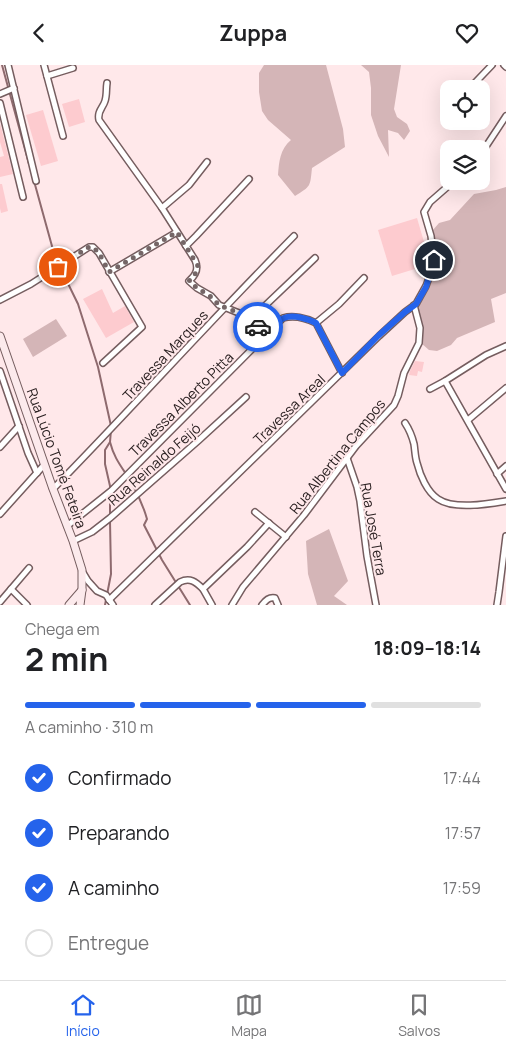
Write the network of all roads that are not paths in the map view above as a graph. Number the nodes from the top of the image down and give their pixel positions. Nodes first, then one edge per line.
1 (8, 65) edge
2 (44, 65) edge
3 (492, 65) edge
4 (73, 68) dead end
5 (47, 76) junction
6 (478, 80) edge
7 (107, 83) dead end
8 (12, 89) junction
9 (1, 94) edge
10 (0, 103) edge
11 (506, 116) edge
12 (63, 136) dead end
13 (490, 140) edge
14 (207, 162) dead end
15 (249, 179) dead end
16 (36, 181) dead end
17 (444, 190) edge
18 (23, 197) dead end
19 (162, 208) junction
20 (177, 232) junction
21 (294, 236) dead end
22 (186, 246) junction
23 (315, 259) dead end
24 (109, 272) junction
25 (364, 278) dead end
26 (0, 300) edge
27 (414, 305) junction
28 (224, 308) junction
29 (250, 320) junction
30 (316, 323) junction
31 (266, 335) junction
32 (0, 336) edge
33 (506, 346) edge
34 (103, 363) dead end
35 (0, 371) edge
36 (342, 373) junction
37 (1, 380) edge
38 (445, 381) junction
39 (506, 388) edge
40 (430, 389) dead end
41 (246, 397) dead end
42 (468, 421) junction
43 (405, 423) dead end
44 (19, 426) junction
45 (0, 447) edge
46 (347, 458) junction
47 (44, 465) junction
48 (506, 467) edge
49 (37, 473) junction
50 (497, 474) junction
51 (53, 489) junction
52 (506, 489) edge
53 (506, 501) edge
54 (255, 512) dead end
55 (0, 513) edge
56 (269, 523) junction
57 (67, 526) junction
58 (506, 536) edge
59 (286, 537) junction
60 (73, 541) junction
61 (29, 568) dead end
62 (82, 570) junction
63 (11, 589) junction
64 (203, 589) junction
65 (82, 590) junction
66 (108, 598) junction
67 (0, 602) edge
68 (27, 605) edge
69 (69, 605) edge
70 (80, 605) edge
71 (113, 605) edge
72 (155, 605) edge
73 (212, 605) edge
74 (232, 605) edge
75 (262, 605) edge
76 (278, 605) edge
77 (376, 605) edge
78 (497, 605) edge

1 - 8 street
2 - 5 street
3 - 6 street
4 - 5 street
5 - 12 street
7 - 19 street
8 - 9 street
8 - 16 street
10 - 18 street
11 - 13 street
14 - 19 street
15 - 22 street
17 - 27 street, Travessa Areal
19 - 20 street
20 - 22 street
20 - 24 street
21 - 28 street, Travessa Marques
22 - 28 street
23 - 29 street
24 - 26 street
24 - 34 street
25 - 30 street
27 - 36 street, Travessa Areal
27 - 46 street, Rua Albertina Campos
28 - 29 street
28 - 51 street, Travessa Marques
29 - 31 street
30 - 31 street, Travessa Alberto Pitta
30 - 36 street
31 - 57 street, Travessa Alberto Pitta
32 - 47 main road, Rua Lúcio Tomé Feteira
33 - 38 street
35 - 37 street, Rua Lúcio Tomé Feteira
36 - 66 street, Travessa Areal
37 - 44 street, Rua Lúcio Tomé Feteira
38 - 40 street
38 - 42 street
39 - 42 street
41 - 60 street, Rua Reinaldo Feijó
42 - 50 street
43 - 53 street
44 - 45 street
44 - 49 street, Rua Lúcio Tomé Feteira
46 - 59 street, Rua Albertina Campos
46 - 77 street, Rua José Terra
47 - 49 street
47 - 51 main road, Rua Lúcio Tomé Feteira
48 - 50 street
49 - 55 street
50 - 52 street
51 - 57 main road, Rua Lúcio Tomé Feteira
54 - 56 street
56 - 59 street
56 - 64 street
57 - 60 main road, Rua Lúcio Tomé Feteira
58 - 78 street
59 - 74 street, Rua Albertina Campos
60 - 62 main road, Rua Lúcio Tomé Feteira
61 - 63 street
62 - 65 main road, Rua Lúcio Tomé Feteira
62 - 66 street
63 - 67 street
63 - 68 street
64 - 72 street
64 - 73 street
65 - 69 main road
65 - 70 main road, Rua Lúcio Tomé Feteira
66 - 71 street
75 - 76 street

